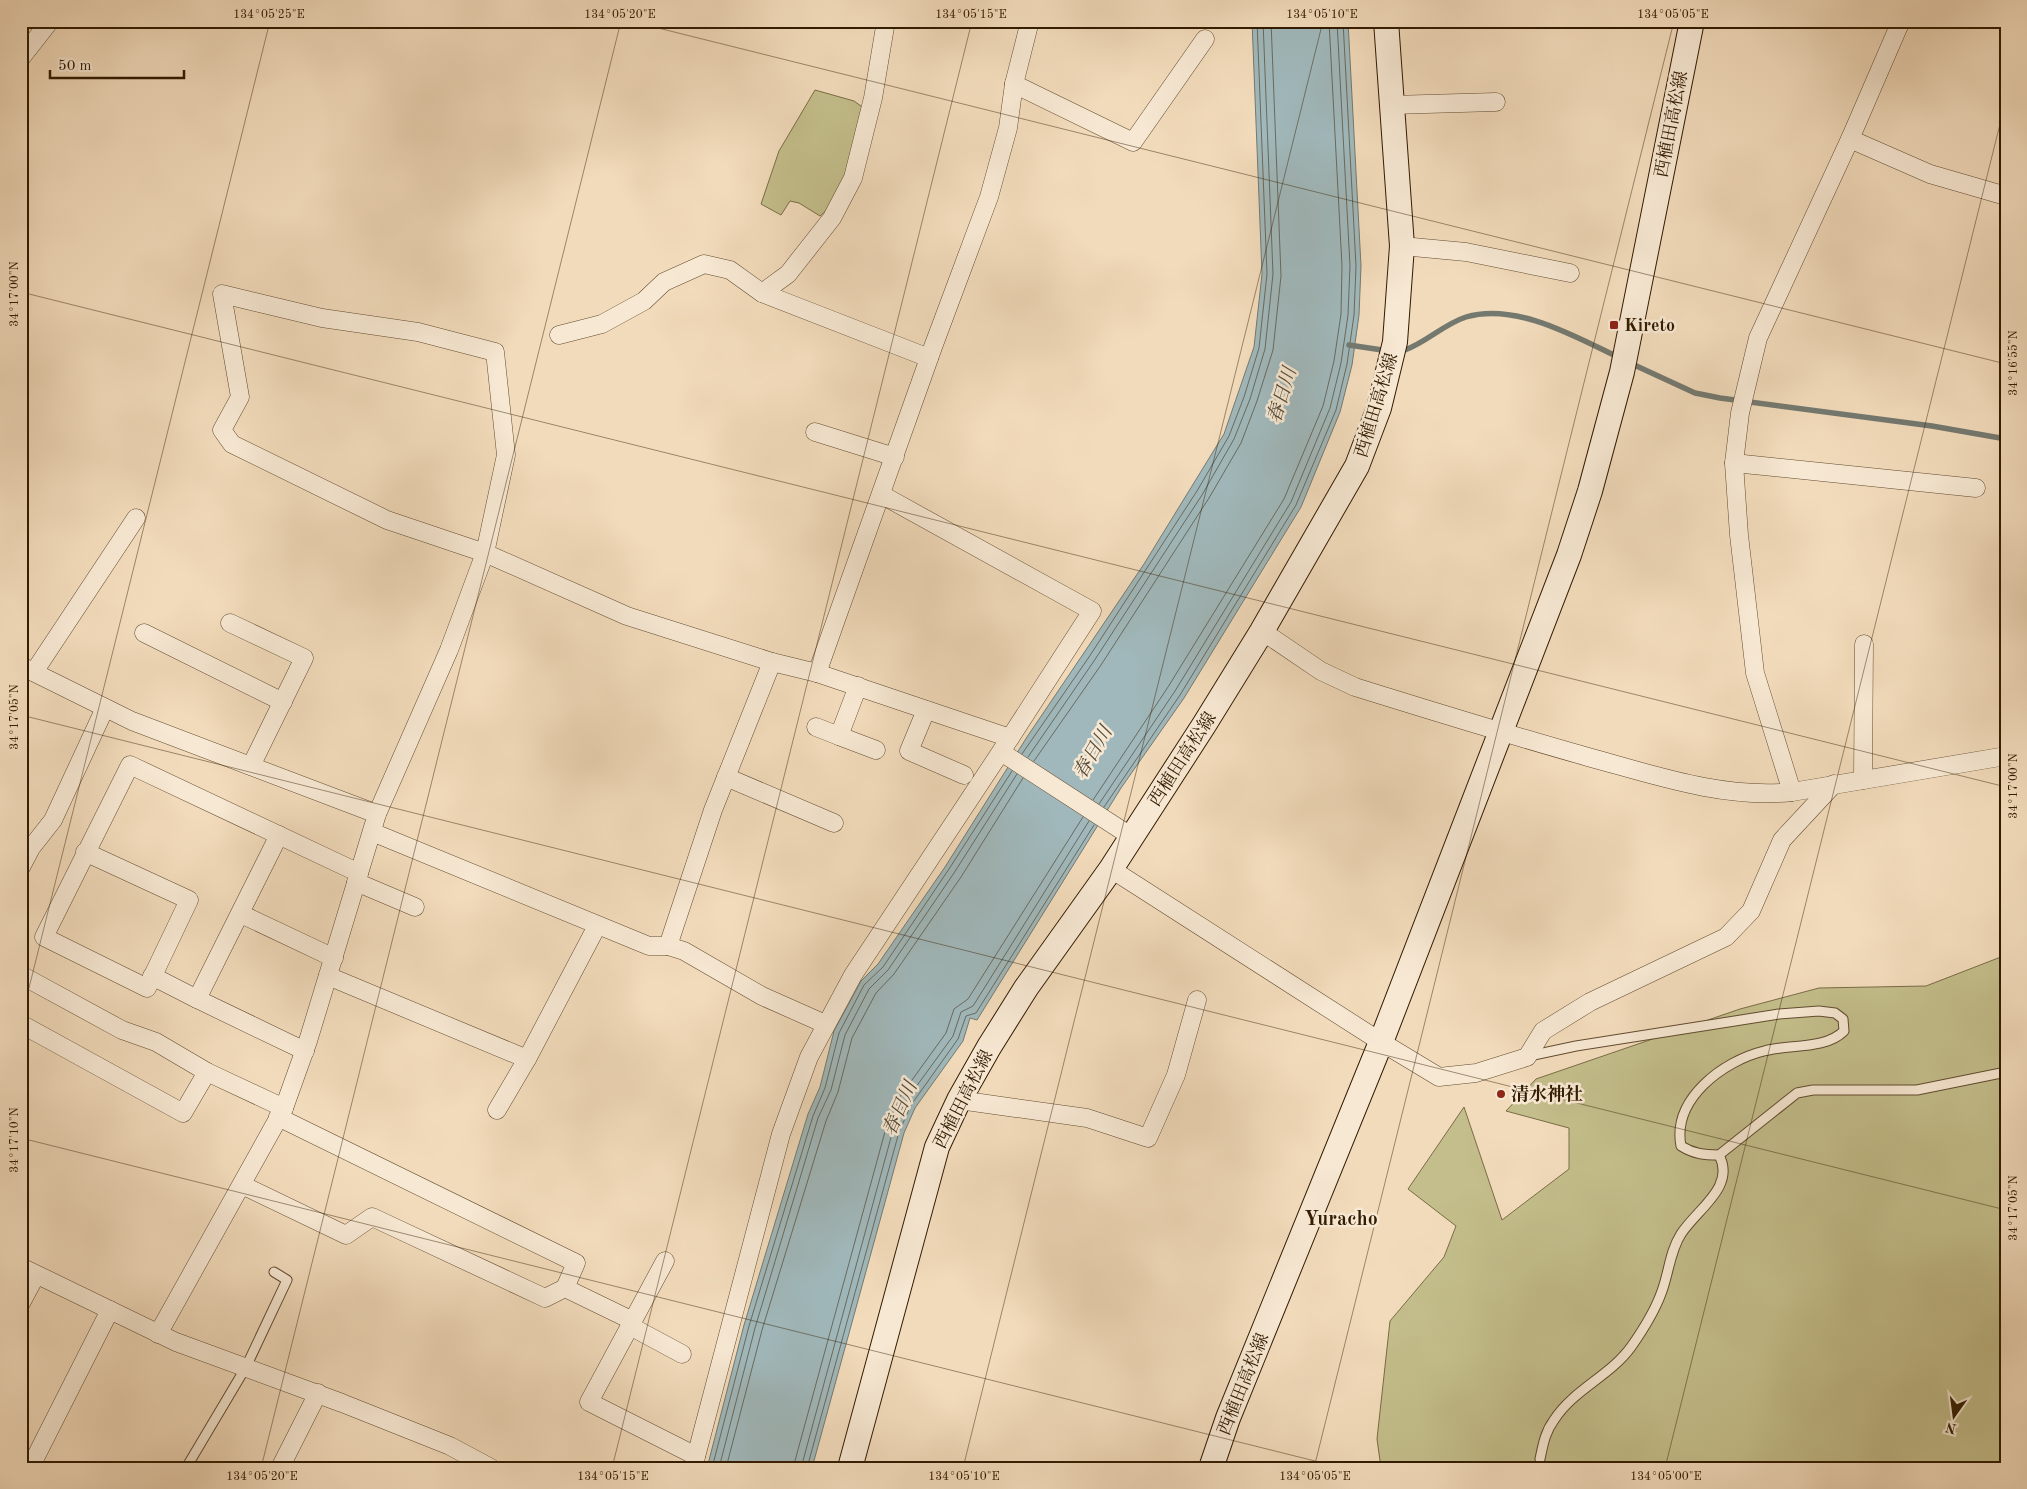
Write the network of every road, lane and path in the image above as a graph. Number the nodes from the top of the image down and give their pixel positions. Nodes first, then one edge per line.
1 (50, 21) edge
2 (886, 21) edge
3 (1030, 21) edge
4 (1386, 21) edge
5 (1692, 21) edge
6 (1902, 21) edge
7 (1205, 39) dead end
8 (21, 58) edge
9 (1014, 84) junction
10 (1496, 102) dead end
11 (1391, 105) junction
12 (1850, 139) junction
13 (2006, 196) edge
14 (1402, 246) junction
15 (1570, 273) dead end
16 (762, 294) junction
17 (559, 335) dead end
18 (929, 358) junction
19 (814, 432) dead end
20 (895, 457) junction
21 (1734, 463) junction
22 (1976, 488) dead end
23 (882, 495) junction
24 (136, 518) dead end
25 (486, 553) junction
26 (230, 623) dead end
27 (1262, 630) junction
28 (144, 632) dead end
29 (1864, 644) dead end
30 (772, 662) junction
31 (28, 669) edge
32 (818, 673) junction
33 (858, 686) junction
34 (283, 702) junction
35 (105, 708) junction
36 (926, 710) junction
37 (816, 726) dead end
38 (1501, 732) junction
39 (839, 736) junction
40 (1006, 745) junction
41 (876, 750) dead end
42 (2006, 756) edge
43 (252, 766) junction
44 (964, 775) dead end
45 (726, 777) junction
46 (1863, 780) junction
47 (1834, 784) junction
48 (1792, 792) junction
49 (377, 814) junction
50 (834, 823) dead end
51 (372, 832) junction
52 (279, 835) junction
53 (1132, 837) junction
54 (86, 852) junction
55 (21, 867) edge
56 (1111, 869) junction
57 (358, 878) junction
58 (415, 907) dead end
59 (241, 914) junction
60 (597, 926) junction
61 (668, 946) junction
62 (334, 958) junction
63 (21, 975) edge
64 (152, 976) junction
65 (328, 976) junction
66 (197, 999) junction
67 (1197, 1000) dead end
68 (21, 1024) edge
69 (825, 1024) junction
70 (1381, 1042) junction
71 (304, 1051) junction
72 (1527, 1057) junction
73 (527, 1059) junction
74 (208, 1072) junction
75 (2006, 1072) edge
76 (959, 1100) junction
77 (497, 1110) dead end
78 (281, 1112) junction
79 (1719, 1155) junction
80 (242, 1185) junction
81 (665, 1261) dead end
82 (28, 1271) edge
83 (274, 1272) dead end
84 (565, 1288) junction
85 (21, 1304) edge
86 (110, 1310) junction
87 (632, 1324) junction
88 (158, 1334) junction
89 (682, 1354) dead end
90 (246, 1367) junction
91 (318, 1393) junction
92 (1540, 1459) dead end
93 (694, 1462) edge
94 (286, 1466) edge
95 (484, 1466) edge
96 (30, 1468) edge
97 (186, 1468) edge
98 (850, 1468) edge
99 (1211, 1468) edge

1 - 8 street
2 - 16 street
3 - 9 street
4 - 11 main road, 西植田高松線
5 - 38 main road, 西植田高松線
6 - 12 street
7 - 9 street
9 - 18 street
10 - 11 street
11 - 14 main road, 西植田高松線
12 - 13 street
12 - 21 street
14 - 15 street
14 - 27 main road, 西植田高松線
16 - 17 street
16 - 18 street
18 - 20 street
19 - 20 street
20 - 23 street
21 - 22 street
21 - 48 street
23 - 32 street
23 - 40 street
24 - 31 street
25 - 25 street
25 - 30 street
25 - 49 street
26 - 34 street
27 - 38 street
27 - 53 main road, 西植田高松線
28 - 34 street
29 - 46 street
30 - 32 street
30 - 45 street
31 - 35 street
32 - 33 street
33 - 36 street
33 - 39 street
34 - 43 street
35 - 43 street
35 - 55 street
36 - 40 street
36 - 44 street
37 - 39 street
38 - 48 street
38 - 70 main road, 西植田高松線
39 - 41 street
40 - 53 street
40 - 69 street
42 - 46 street
43 - 49 street
45 - 50 street
45 - 61 street
46 - 47 street
47 - 48 street
47 - 72 street
49 - 51 street
51 - 57 street
51 - 60 street
52 - 54 street
52 - 57 street
52 - 59 street
53 - 56 main road, 西植田高松線
54 - 64 street
54 - 64 street
56 - 70 street
56 - 76 main road, 西植田高松線
57 - 58 street
57 - 62 street
59 - 62 street
59 - 66 street
60 - 61 street
60 - 73 street
61 - 69 street
62 - 65 street
63 - 74 street
64 - 66 street
65 - 71 street
65 - 73 street
66 - 71 street
67 - 76 street
68 - 74 street
69 - 93 street
70 - 72 street
70 - 99 main road, 西植田高松線
71 - 78 street
72 - 79 lane
73 - 77 street
74 - 78 street
75 - 79 lane
76 - 98 main road, 西植田高松線
78 - 80 street
78 - 84 street
79 - 92 lane
80 - 84 street
80 - 88 street
81 - 87 street
82 - 85 street
82 - 86 street
83 - 90 lane
84 - 87 street
86 - 88 street
86 - 96 street
87 - 89 street
87 - 93 street
88 - 90 street
90 - 91 street
90 - 97 lane
91 - 94 street
91 - 95 street

